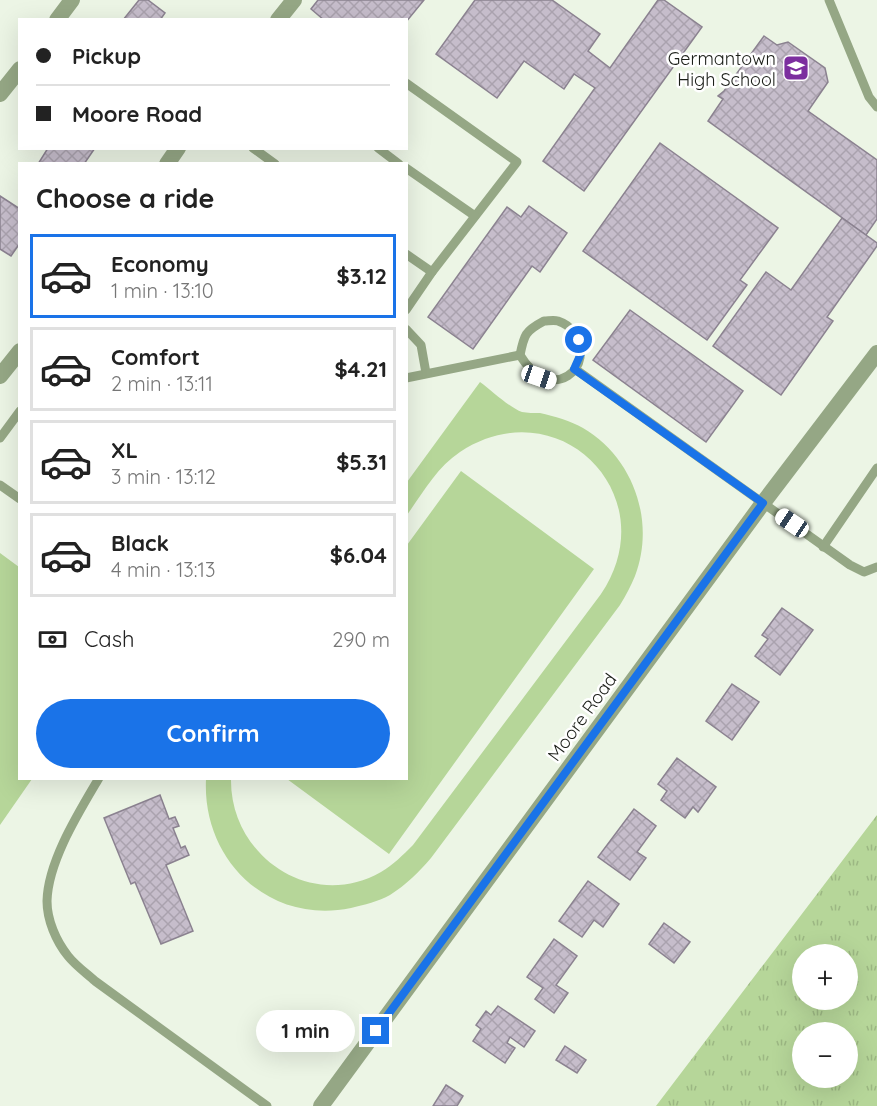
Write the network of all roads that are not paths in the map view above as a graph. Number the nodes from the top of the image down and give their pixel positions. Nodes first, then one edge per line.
1 (72, 0) edge
2 (294, 0) edge
3 (830, 0) edge
4 (58, 18) edge
5 (280, 18) edge
6 (18, 72) edge
7 (408, 84) edge
8 (0, 94) edge
9 (877, 107) edge
10 (256, 150) edge
11 (381, 150) edge
12 (272, 162) edge
13 (396, 162) edge
14 (408, 169) edge
15 (475, 216) junction
16 (408, 255) edge
17 (432, 272) junction
18 (408, 307) edge
19 (408, 330) edge
20 (877, 353) edge
21 (18, 354) edge
22 (520, 356) junction
23 (574, 369) junction
24 (426, 373) junction
25 (0, 376) edge
26 (408, 378) edge
27 (18, 415) edge
28 (0, 438) edge
29 (877, 468) edge
30 (0, 485) edge
31 (18, 498) edge
32 (763, 503) junction
33 (823, 547) junction
34 (877, 567) edge
35 (98, 780) edge
36 (267, 1106) edge
37 (321, 1106) edge

1 - 4 street
2 - 5 street
3 - 9 lane
6 - 8 street
7 - 15 lane
10 - 12 lane
11 - 13 lane
14 - 15 lane
15 - 17 lane
16 - 17 lane
17 - 18 lane
19 - 24 lane
20 - 32 street, Moore Road
21 - 25 street
22 - 23 lane
22 - 23 lane
22 - 24 lane
23 - 32 lane
24 - 26 lane
27 - 28 lane
29 - 33 lane
30 - 31 lane
32 - 33 lane
32 - 37 street, Moore Road
33 - 34 lane
35 - 36 lane

